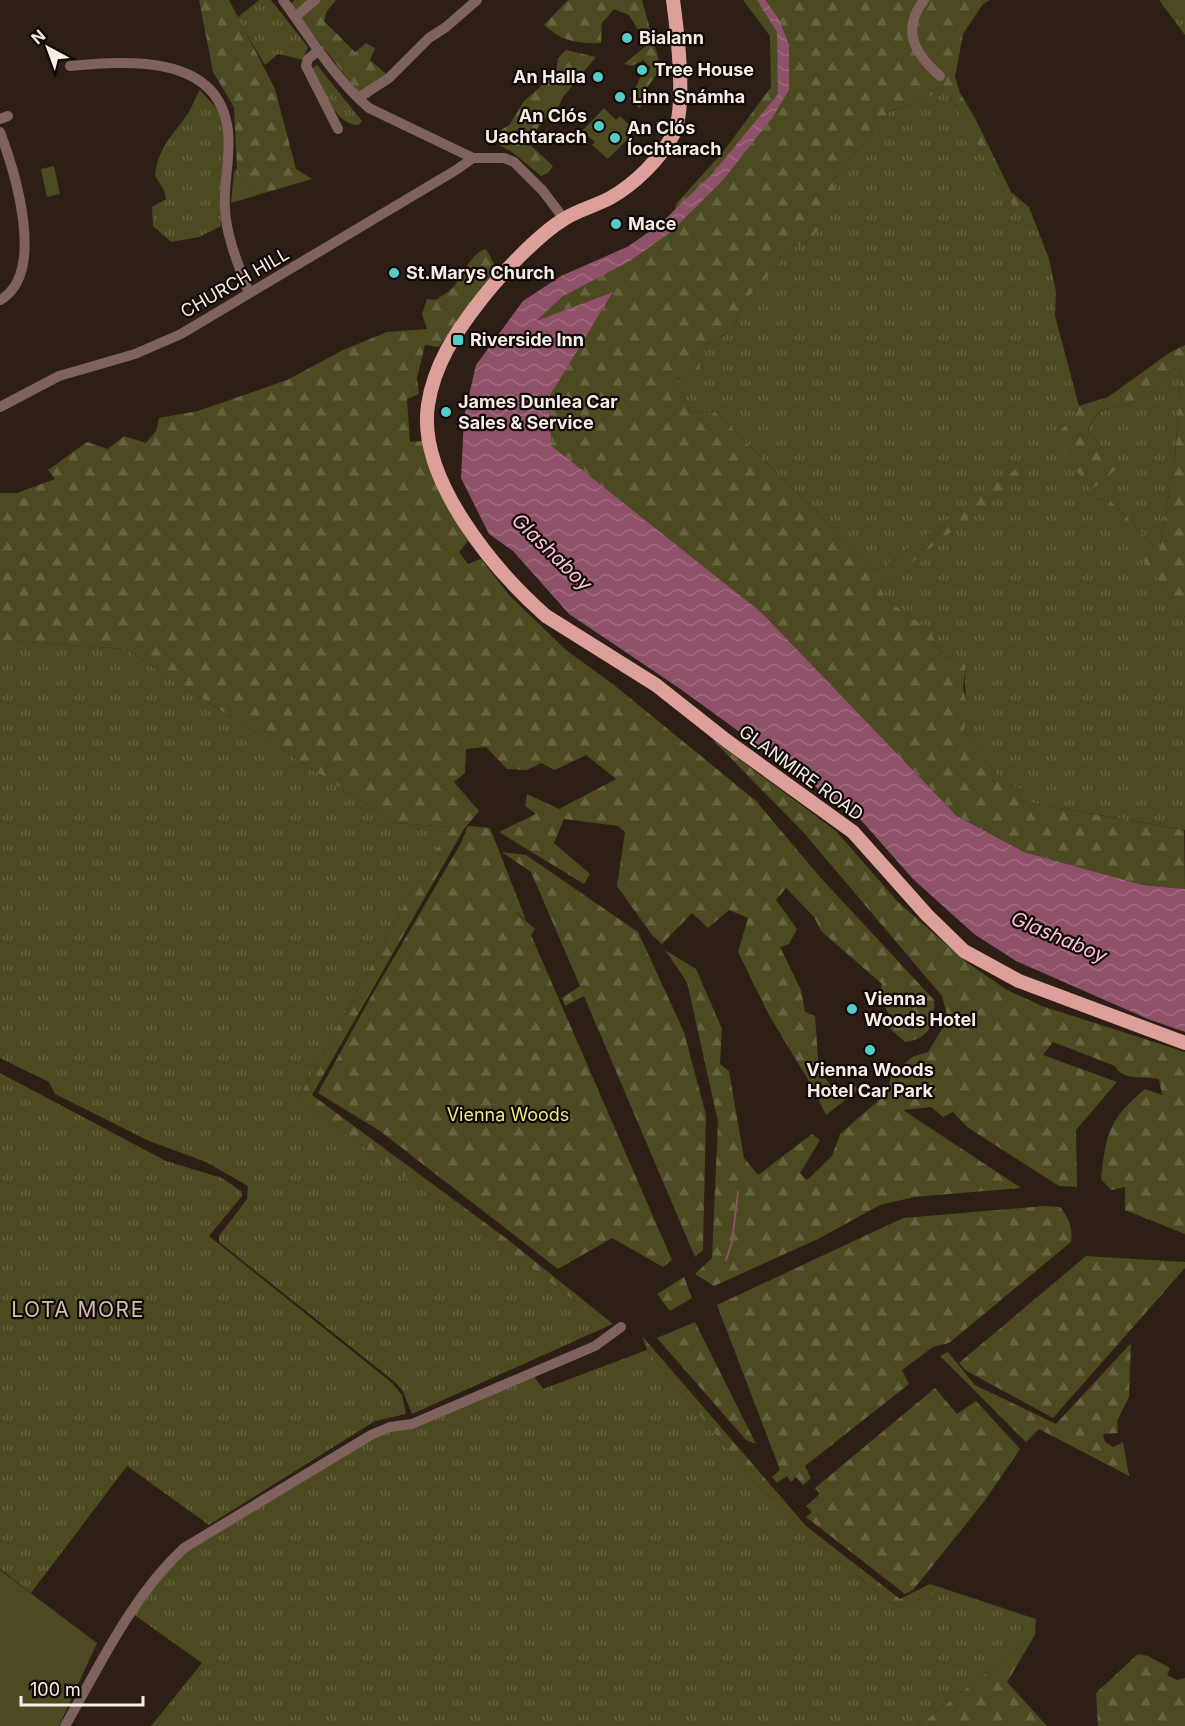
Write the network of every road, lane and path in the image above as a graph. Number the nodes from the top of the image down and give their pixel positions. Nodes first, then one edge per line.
1 (283, 0) edge
2 (315, 0) edge
3 (477, 0) edge
4 (673, 0) edge
5 (924, 0) edge
6 (296, 17) junction
7 (319, 50) junction
8 (70, 66) dead end
9 (940, 76) dead end
10 (358, 99) junction
11 (339, 129) dead end
12 (5, 136) edge
13 (473, 158) junction
14 (564, 219) junction
15 (249, 293) junction
16 (0, 300) edge
17 (0, 407) edge
18 (1185, 1043) edge
19 (621, 1328) dead end
20 (65, 1726) edge

1 - 6 street
2 - 6 street
3 - 10 street
4 - 14 main road, GLANMIRE ROAD
5 - 9 street
6 - 7 street
7 - 10 street
7 - 11 street
8 - 15 street
10 - 13 street
12 - 16 street
13 - 14 street
13 - 15 street, CHURCH HILL
14 - 18 main road, GLANMIRE ROAD
15 - 17 street, CHURCH HILL
19 - 20 street

